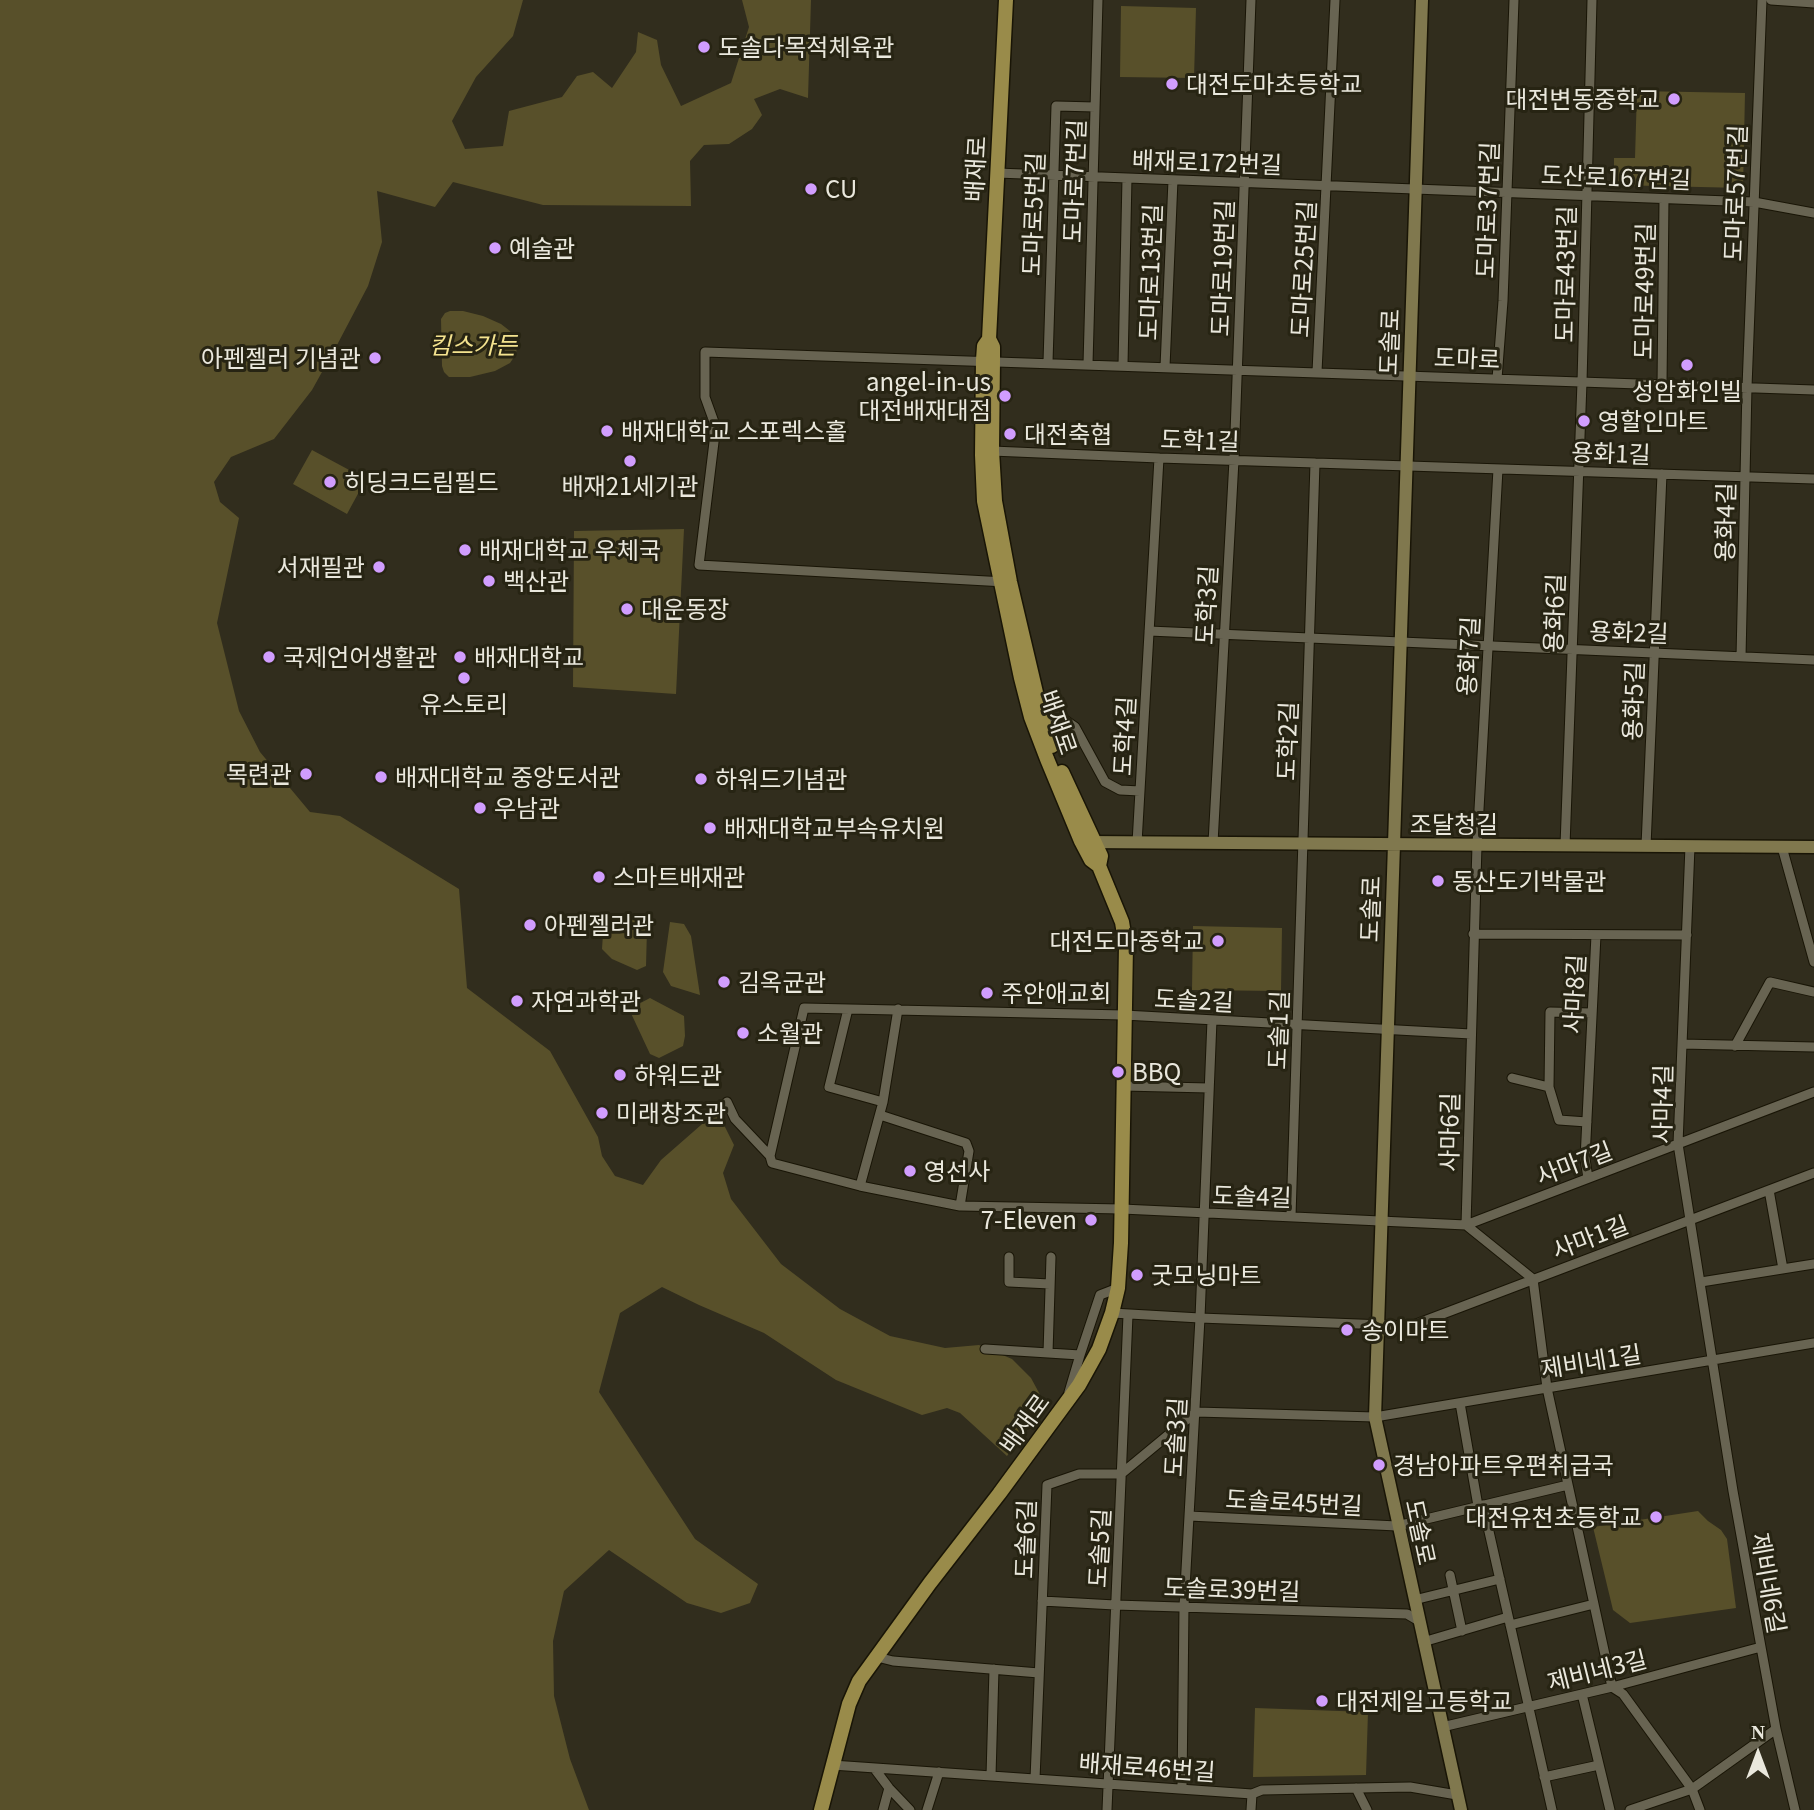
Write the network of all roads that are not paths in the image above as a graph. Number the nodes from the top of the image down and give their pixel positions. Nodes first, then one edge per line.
1 (1006, 0) edge
2 (1098, 0) edge
3 (1251, 0) edge
4 (1335, 0) edge
5 (1422, 0) edge
6 (1514, 0) edge
7 (1592, 0) edge
8 (1762, 0) edge
9 (1771, 0) edge
10 (1814, 3) edge
11 (1095, 107) junction
12 (997, 173) junction
13 (1054, 175) junction
14 (1093, 177) junction
15 (1127, 178) junction
16 (1172, 180) junction
17 (1245, 183) junction
18 (1326, 186) junction
19 (1416, 189) junction
20 (1507, 192) junction
21 (1586, 195) junction
22 (1664, 198) junction
23 (1754, 202) junction
24 (1814, 212) edge
25 (988, 360) junction
26 (1048, 362) junction
27 (1088, 364) junction
28 (1123, 365) junction
29 (1166, 367) junction
30 (1238, 369) junction
31 (1317, 372) junction
32 (1409, 375) junction
33 (1497, 379) junction
34 (1581, 382) junction
35 (1662, 384) junction
36 (1747, 387) junction
37 (1814, 390) edge
38 (992, 451) junction
39 (1159, 458) junction
40 (1234, 460) junction
41 (1315, 463) junction
42 (1406, 466) junction
43 (1498, 469) junction
44 (1578, 471) junction
45 (1662, 474) junction
46 (1745, 477) junction
47 (1814, 479) edge
48 (990, 501) junction
49 (1005, 582) junction
50 (1149, 631) junction
51 (1224, 634) junction
52 (1309, 638) junction
53 (1400, 642) junction
54 (1488, 646) junction
55 (1572, 649) junction
56 (1654, 653) junction
57 (1741, 657) junction
58 (1814, 660) edge
59 (1026, 677) junction
60 (1042, 718) junction
61 (1140, 792) junction
62 (1088, 842) junction
63 (1137, 843) junction
64 (1213, 843) junction
65 (1303, 844) junction
66 (1394, 845) junction
67 (1477, 845) junction
68 (1565, 846) junction
69 (1646, 846) junction
70 (1690, 846) junction
71 (1782, 847) junction
72 (1814, 847) edge
73 (1473, 934) junction
74 (1596, 934) junction
75 (1687, 935) junction
76 (1814, 962) edge
77 (1814, 992) edge
78 (848, 1009) junction
79 (898, 1009) junction
80 (1592, 1013) junction
81 (1124, 1015) junction
82 (1212, 1020) junction
83 (1298, 1025) junction
84 (1387, 1030) junction
85 (1471, 1034) junction
86 (1682, 1044) junction
87 (1735, 1046) junction
88 (1814, 1047) edge
89 (1512, 1078) dead end
90 (1123, 1086) junction
91 (1549, 1087) junction
92 (1209, 1088) junction
93 (1814, 1092) edge
94 (727, 1102) dead end
95 (883, 1102) junction
96 (880, 1115) junction
97 (1587, 1122) junction
98 (1678, 1144) junction
99 (770, 1156) junction
100 (1814, 1172) edge
101 (1588, 1178) junction
102 (860, 1186) junction
103 (1769, 1190) junction
104 (960, 1206) junction
105 (1122, 1209) junction
106 (1203, 1213) junction
107 (1291, 1216) junction
108 (1690, 1219) junction
109 (1381, 1221) junction
110 (1466, 1224) junction
111 (1009, 1257) dead end
112 (1051, 1257) dead end
113 (1814, 1264) edge
114 (1783, 1269) junction
115 (1533, 1279) junction
116 (1700, 1282) junction
117 (1050, 1284) junction
118 (1118, 1288) junction
119 (1112, 1313) junction
120 (1128, 1315) junction
121 (1200, 1318) junction
122 (1378, 1325) junction
123 (1814, 1343) edge
124 (985, 1349) dead end
125 (1048, 1353) junction
126 (1080, 1355) junction
127 (1713, 1360) junction
128 (1547, 1388) junction
129 (1460, 1403) junction
130 (1066, 1405) junction
131 (1196, 1412) junction
132 (1374, 1417) junction
133 (1121, 1474) junction
134 (1568, 1485) junction
135 (1481, 1506) junction
136 (1189, 1516) junction
137 (1397, 1526) junction
138 (1450, 1575) dead end
139 (1500, 1579) junction
140 (1453, 1590) junction
141 (1414, 1600) junction
142 (1042, 1601) junction
143 (1594, 1604) junction
144 (1115, 1605) junction
145 (1184, 1606) junction
146 (1419, 1621) junction
147 (1509, 1621) junction
148 (1462, 1631) junction
149 (1423, 1642) junction
150 (1761, 1647) junction
151 (877, 1657) junction
152 (993, 1669) junction
153 (1039, 1673) junction
154 (1612, 1687) junction
155 (1582, 1694) junction
156 (1529, 1707) junction
157 (1442, 1727) junction
158 (1776, 1729) junction
159 (832, 1765) junction
160 (1599, 1765) junction
161 (874, 1768) junction
162 (939, 1772) junction
163 (991, 1776) junction
164 (1544, 1777) junction
165 (1035, 1779) junction
166 (1108, 1784) junction
167 (889, 1788) junction
168 (1356, 1788) junction
169 (1182, 1789) junction
170 (1692, 1789) junction
171 (1252, 1794) junction
172 (1458, 1795) junction
173 (821, 1810) edge
174 (883, 1810) edge
175 (910, 1810) edge
176 (927, 1810) edge
177 (1107, 1810) edge
178 (1251, 1810) edge
179 (1367, 1810) edge
180 (1461, 1810) edge
181 (1552, 1810) edge
182 (1610, 1810) edge
183 (1630, 1810) edge
184 (1700, 1810) edge
185 (1795, 1810) edge

1 - 12 main road, 배재로
2 - 11 street, 도마로7번길
3 - 17 street, 도마로19번길
4 - 18 street, 도마로25번길
5 - 19 street, 도솔로
6 - 20 street, 도마로37번길
7 - 21 street, 도마로43번길
8 - 23 street, 도마로57번길
9 - 10 street
11 - 13 street, 도마로5번길
11 - 14 street, 도마로7번길
12 - 13 street, 배재로172번길
12 - 25 main road, 배재로
13 - 14 street, 배재로172번길
13 - 26 street, 도마로5번길
14 - 15 street, 배재로172번길
14 - 27 street, 도마로7번길
15 - 16 street, 배재로172번길
15 - 28 street
16 - 17 street, 배재로172번길
16 - 29 street, 도마로13번길
17 - 18 street, 배재로172번길
17 - 30 street, 도마로19번길
18 - 19 street, 배재로172번길
18 - 31 street, 도마로25번길
19 - 20 street, 도산로167번길
19 - 32 street, 도솔로
20 - 21 street, 도산로167번길
20 - 33 street, 도마로37번길
21 - 22 street, 도산로167번길
21 - 34 street, 도마로43번길
22 - 23 street, 도산로167번길
22 - 35 street, 도마로49번길
23 - 24 street, 도산로167번길
23 - 36 street, 도마로57번길
25 - 26 street, 도마로
25 - 38 main road, 배재로
25 - 48 main road, 배재로
25 - 49 street
26 - 27 street, 도마로
27 - 28 street, 도마로
28 - 29 street, 도마로
29 - 30 street, 도마로
30 - 31 street, 도마로
30 - 40 street, 도학3길
31 - 32 street, 도마로
32 - 33 street, 도마로
32 - 42 street, 도솔로
33 - 34 street, 도마로
34 - 35 street, 도마로
34 - 44 street, 용화6길
35 - 36 street, 도마로
36 - 37 street, 도마로
36 - 46 street, 용화4길
38 - 39 street, 도학1길
38 - 48 main road, 배재로
39 - 40 street, 도학1길
39 - 50 street, 도학4길
40 - 41 street, 도학1길
40 - 51 street, 도학3길
41 - 42 street, 도학1길
41 - 52 street, 도학2길
42 - 43 street, 용화1길
42 - 53 street, 도솔로
43 - 44 street, 용화1길
43 - 54 street, 용화7길
44 - 45 street, 용화1길
44 - 55 street, 용화6길
45 - 46 street, 용화1길
45 - 56 street, 용화5길
46 - 47 street, 용화1길
46 - 57 street, 용화4길
48 - 49 main road, 배재로
49 - 59 main road, 배재로
50 - 51 street
50 - 61 street, 도학4길
51 - 52 street
51 - 64 street, 도학3길
52 - 53 street
52 - 65 street, 도학2길
53 - 54 street, 용화2길
53 - 66 street, 도솔로
54 - 55 street, 용화2길
54 - 67 street, 용화7길
55 - 56 street, 용화2길
55 - 68 street, 용화6길
56 - 57 street, 용화2길
56 - 69 street, 용화5길
57 - 58 street, 용화2길
59 - 60 main road, 배재로
59 - 62 main road, 배재로
60 - 61 street
60 - 62 main road, 배재로
61 - 63 street, 도학4길
62 - 63 street, 조달청길
62 - 81 main road, 배재로
63 - 64 street, 조달청길
64 - 65 street, 조달청길
65 - 66 street, 조달청길
65 - 83 street, 도솔1길
66 - 67 street, 조달청길
66 - 84 street, 도솔로
67 - 68 street, 조달청길
67 - 73 street, 사마6길
68 - 69 street, 조달청길
69 - 70 street, 조달청길
70 - 71 street, 조달청길
70 - 75 street, 사마4길
71 - 72 street, 조달청길
71 - 76 street
73 - 74 street, 사마8길
73 - 85 street, 사마6길
74 - 75 street
74 - 80 street, 사마8길
75 - 86 street, 사마4길
77 - 87 street
78 - 79 street
78 - 95 street
78 - 99 street
79 - 81 street
79 - 95 street
80 - 91 street
80 - 97 street, 사마8길
81 - 82 street, 도솔2길
81 - 90 main road, 배재로
82 - 83 street, 도솔2길
82 - 92 street, 도솔3길
83 - 84 street, 도솔2길
83 - 107 street, 도솔1길
84 - 85 street, 도솔2길
84 - 109 street, 도솔로
85 - 110 street, 사마6길
86 - 87 street
86 - 98 street, 사마4길
87 - 88 street
89 - 91 street
90 - 92 street
90 - 105 main road, 배재로
91 - 97 street
92 - 106 street, 도솔3길
93 - 98 street, 사마7길
94 - 99 street
95 - 96 street
96 - 102 street
96 - 104 street
97 - 101 street, 사마8길
98 - 101 street, 사마7길
98 - 108 street, 사마4길
99 - 102 street, 도솔4길
100 - 103 street, 사마1길
101 - 110 street, 사마7길
102 - 104 street, 도솔4길
103 - 108 street, 사마1길
103 - 114 street
104 - 105 street, 도솔4길
105 - 106 street, 도솔4길
105 - 118 main road, 배재로
106 - 107 street, 도솔4길
106 - 121 street, 도솔3길
107 - 109 street, 도솔4길
108 - 115 street, 사마1길
108 - 116 street, 사마4길
109 - 110 street, 사마7길
109 - 122 street, 도솔로
110 - 115 street
111 - 117 street
112 - 117 street
113 - 114 street
114 - 116 street
115 - 122 street, 사마1길
115 - 128 street
116 - 127 street, 사마4길
117 - 125 street
118 - 119 main road, 배재로
118 - 126 street
119 - 120 street
119 - 130 main road, 배재로
120 - 121 street
120 - 133 street, 도솔5길
121 - 122 street
121 - 131 street, 도솔3길
122 - 132 street, 도솔로
123 - 127 street, 제비네1길
124 - 125 street, 배재로
125 - 126 street, 배재로
126 - 130 street
127 - 128 street, 제비네1길
127 - 150 street, 제비네6길
128 - 129 street, 제비네1길
128 - 134 street
129 - 132 street, 제비네1길
129 - 135 street
130 - 151 main road, 배재로
131 - 132 street
131 - 133 street
131 - 136 street, 도솔3길
132 - 137 street, 도솔로
133 - 142 street, 도솔6길
133 - 144 street, 도솔5길
134 - 135 street, 도솔로45번길
134 - 143 street
135 - 137 street, 도솔로45번길
135 - 139 street
136 - 137 street, 도솔로45번길
136 - 145 street, 도솔3길
137 - 141 street, 도솔로
138 - 140 street
139 - 140 street
139 - 147 street
140 - 141 street
140 - 148 street
141 - 146 street, 도솔로
142 - 144 street, 도솔로39번길
142 - 153 street, 도솔6길
143 - 147 street
143 - 154 street
144 - 145 street, 도솔로39번길
144 - 166 street, 도솔5길
145 - 146 street, 도솔로39번길
145 - 169 street, 도솔3길
146 - 149 street, 도솔로
147 - 148 street
147 - 156 street
148 - 149 street
149 - 157 street, 도솔로
150 - 154 street, 제비네3길
150 - 158 street, 제비네6길
151 - 152 street
151 - 159 main road, 배재로
152 - 153 street
152 - 163 street
153 - 165 street, 도솔6길
154 - 155 street, 제비네3길
154 - 170 street
155 - 156 street, 제비네3길
155 - 160 street
156 - 157 street, 제비네3길
156 - 164 street
157 - 172 street, 도솔로
158 - 170 street
158 - 185 street, 제비네6길
159 - 161 street, 배재로46번길
159 - 173 main road, 배재로
160 - 164 street
160 - 182 street
161 - 162 street, 배재로46번길
161 - 167 street
162 - 163 street, 배재로46번길
162 - 176 street
163 - 165 street, 배재로46번길
164 - 181 street
165 - 166 street, 배재로46번길
166 - 169 street, 배재로46번길
166 - 177 street, 도솔5길
167 - 174 street
167 - 175 street
168 - 171 street, 배재로46번길
168 - 172 street, 배재로46번길
168 - 179 street
169 - 171 street, 배재로46번길
170 - 183 street
170 - 184 street
171 - 178 street
172 - 180 street, 도솔로

